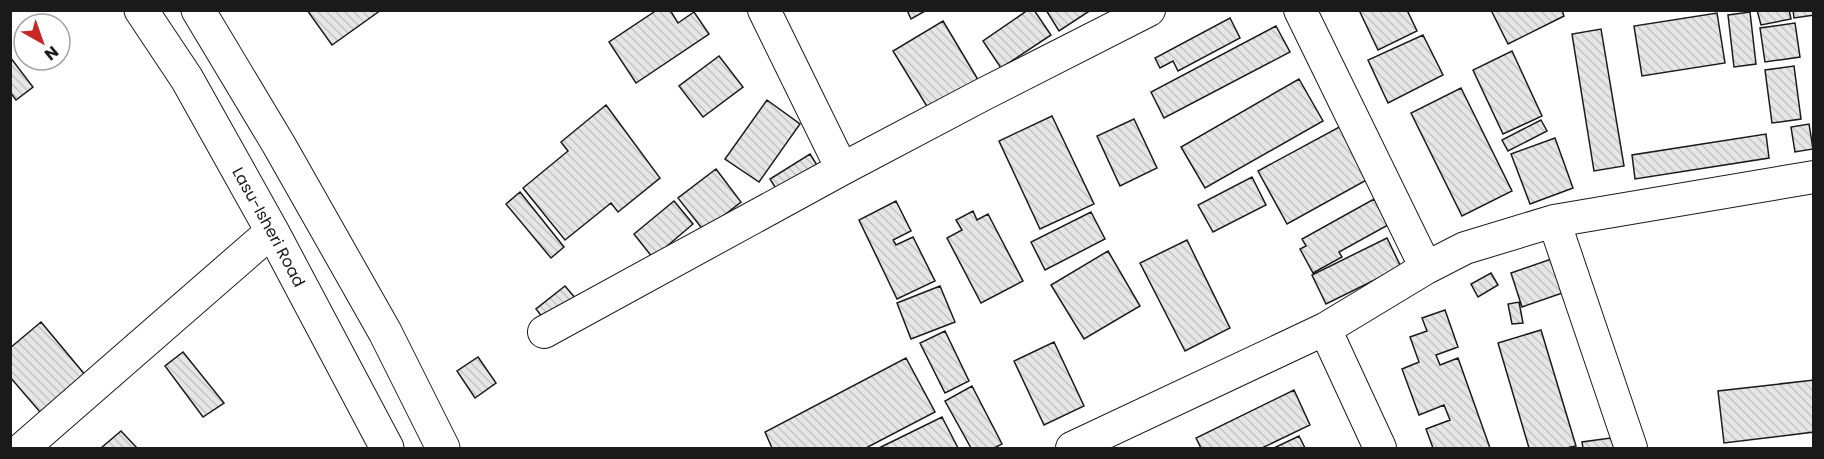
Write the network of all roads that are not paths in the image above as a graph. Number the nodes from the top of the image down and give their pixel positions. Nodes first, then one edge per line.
1 (141, 10) edge
2 (198, 10) edge
3 (764, 10) edge
4 (1149, 10) edge
5 (1300, 10) edge
6 (842, 169) junction
7 (1814, 177) edge
8 (1554, 221) junction
9 (272, 231) junction
10 (1426, 268) junction
11 (1325, 329) junction
12 (544, 332) dead end
13 (23, 448) edge
14 (387, 448) edge
15 (443, 448) edge
16 (1072, 448) edge
17 (1380, 448) edge
18 (1631, 448) edge

1 - 9 main road, Lasu-Isheri Road
2 - 15 main road
3 - 6 street
4 - 6 street
5 - 10 street
6 - 12 street
7 - 8 street
8 - 10 street
8 - 18 street
9 - 13 street
9 - 14 main road, Lasu-Isheri Road
10 - 11 street
11 - 16 street
11 - 17 street

